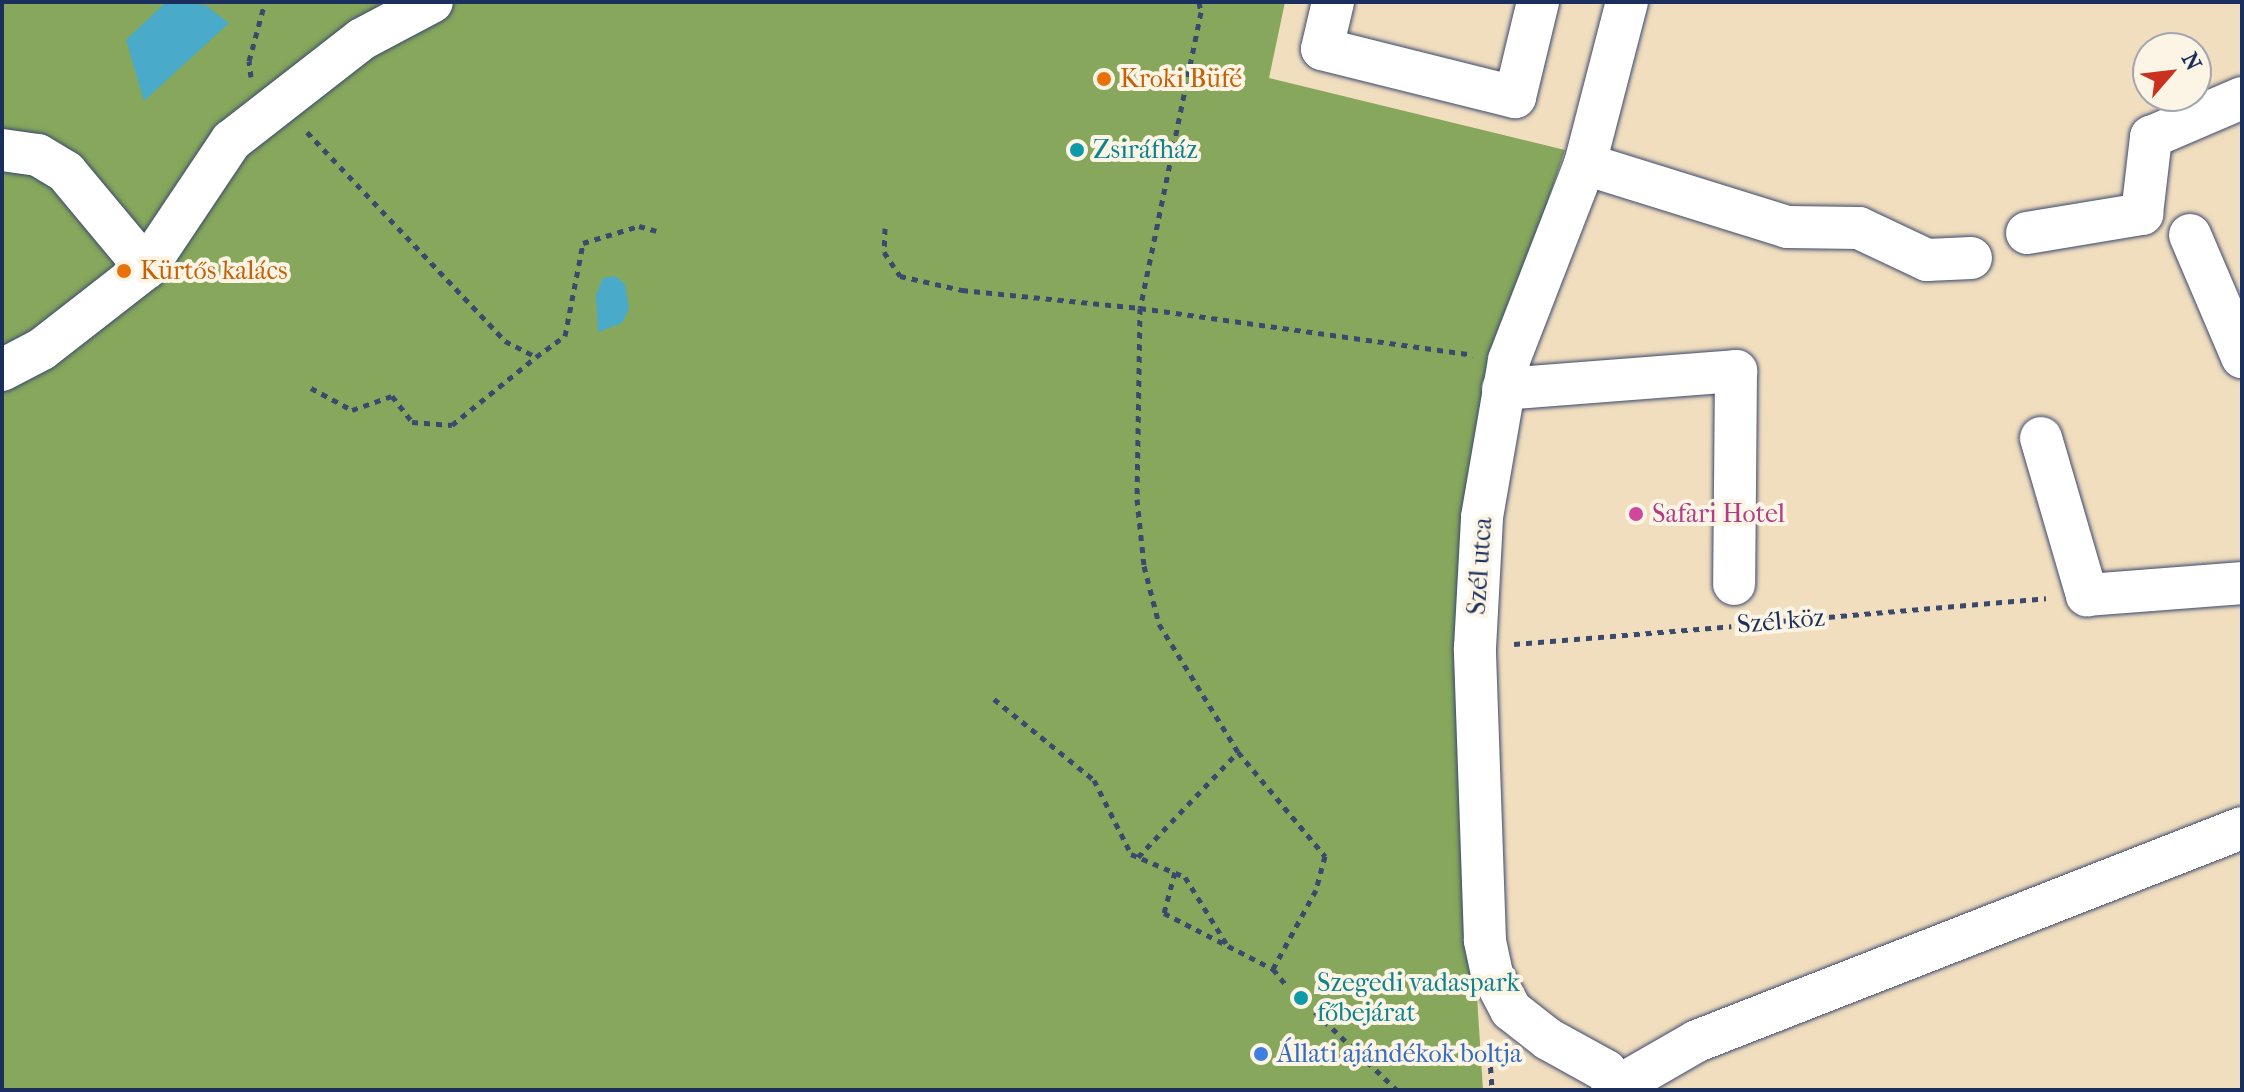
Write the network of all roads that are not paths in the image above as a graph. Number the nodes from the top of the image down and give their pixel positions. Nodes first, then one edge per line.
1 (432, 2) edge
2 (1333, 2) edge
3 (1538, 2) edge
4 (1627, 2) edge
5 (2242, 98) edge
6 (2, 150) edge
7 (1585, 164) junction
8 (2027, 233) dead end
9 (2190, 235) dead end
10 (1971, 258) dead end
11 (146, 268) junction
12 (2242, 357) edge
13 (2, 370) edge
14 (1506, 375) junction
15 (2041, 438) dead end
16 (2242, 583) edge
17 (1734, 584) dead end
18 (2242, 828) edge
19 (1617, 1088) edge

1 - 11 street
2 - 3 street
4 - 7 street, Szél utca
5 - 8 street
6 - 11 street
7 - 10 street
7 - 14 street, Szél utca
9 - 12 street
11 - 13 street
14 - 17 street
14 - 19 street, Szél utca
15 - 16 street
18 - 19 street

